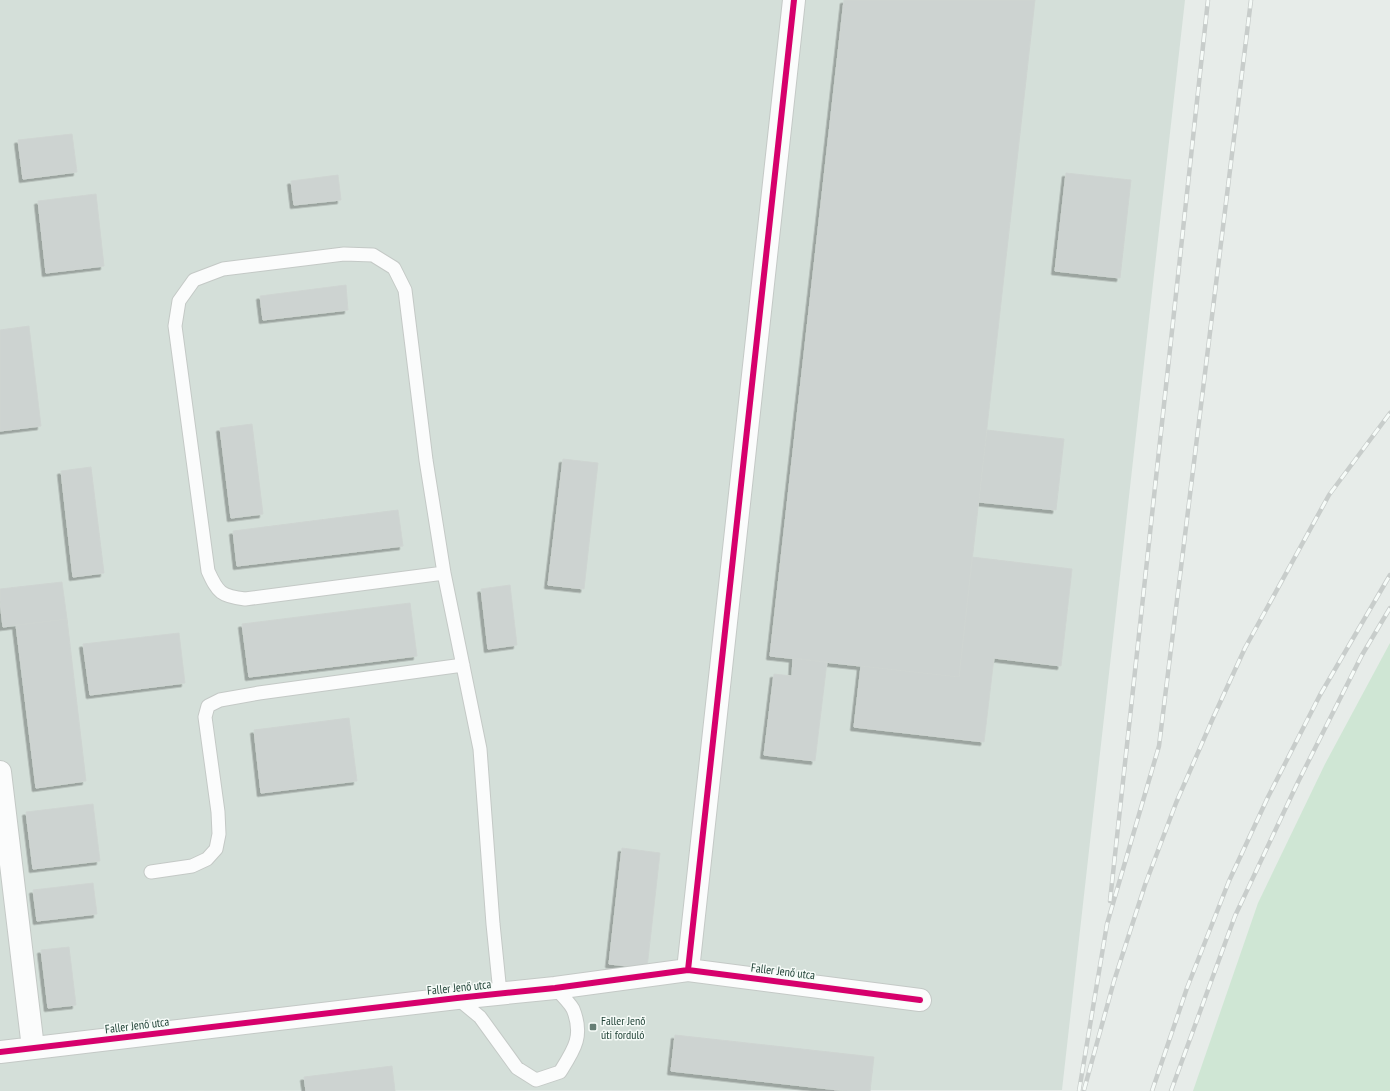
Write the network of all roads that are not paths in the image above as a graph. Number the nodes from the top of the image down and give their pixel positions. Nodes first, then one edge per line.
1 (794, 0) edge
2 (444, 573) junction
3 (463, 665) junction
4 (0, 772) edge
5 (151, 872) dead end
6 (688, 970) junction
7 (555, 988) junction
8 (500, 993) junction
9 (457, 998) junction
10 (920, 1000) dead end
11 (33, 1048) junction
12 (0, 1052) edge

1 - 6 street
2 - 2 lane
2 - 3 lane
3 - 5 lane
3 - 8 lane
4 - 11 street
6 - 7 street, Faller Jenő utca
6 - 10 street, Faller Jenő utca
7 - 8 street, Faller Jenő utca
7 - 9 lane
8 - 9 street, Faller Jenő utca
9 - 11 street, Faller Jenő utca
11 - 12 street, Faller Jenő utca

